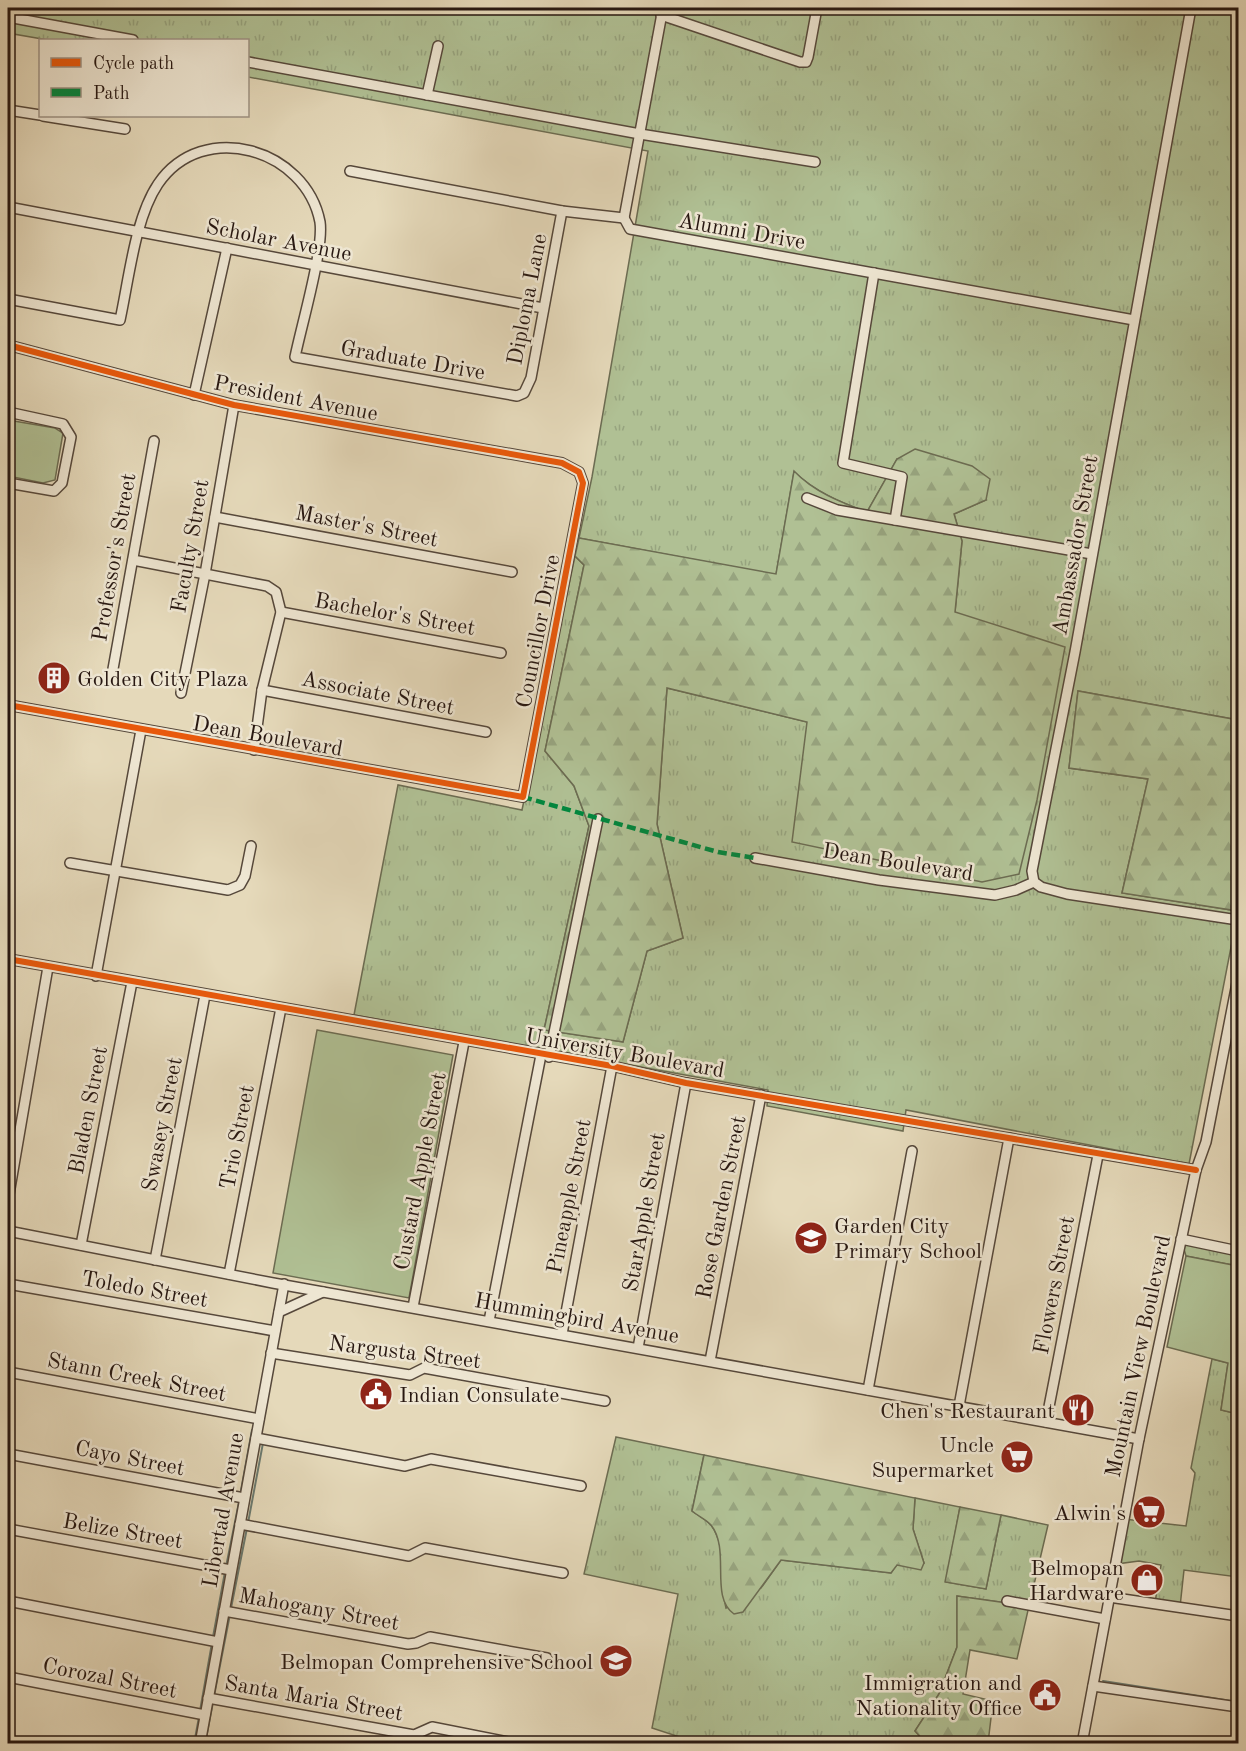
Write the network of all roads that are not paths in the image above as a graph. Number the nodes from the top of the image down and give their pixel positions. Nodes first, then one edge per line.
1 (818, 8) edge
2 (1191, 8) edge
3 (662, 11) edge
4 (8, 17) edge
5 (128, 39) edge
6 (438, 46) dead end
7 (249, 62) edge
8 (428, 95) junction
9 (8, 110) edge
10 (39, 115) edge
11 (54, 117) edge
12 (125, 129) dead end
13 (640, 134) junction
14 (815, 162) dead end
15 (350, 171) dead end
16 (8, 207) edge
17 (562, 211) junction
18 (624, 219) junction
19 (139, 233) junction
20 (227, 248) junction
21 (315, 265) junction
22 (874, 273) junction
23 (8, 299) edge
24 (543, 308) junction
25 (1134, 320) junction
26 (8, 345) edge
27 (524, 393) joint
28 (194, 396) junction
29 (234, 405) junction
30 (8, 412) edge
31 (154, 441) dead end
32 (579, 472) joint
33 (8, 483) edge
34 (807, 498) dead end
35 (215, 517) junction
36 (895, 520) junction
37 (1092, 554) junction
38 (133, 560) junction
39 (512, 572) dead end
40 (205, 574) junction
41 (281, 612) junction
42 (501, 653) dead end
43 (111, 680) dead end
44 (262, 690) junction
45 (181, 693) dead end
46 (8, 705) edge
47 (141, 730) junction
48 (486, 732) dead end
49 (254, 750) junction
50 (523, 797) joint
51 (598, 819) dead end
52 (251, 846) dead end
53 (755, 858) dead end
54 (70, 862) dead end
55 (114, 870) junction
56 (1034, 882) junction
57 (1239, 920) edge
58 (8, 959) edge
59 (48, 967) junction
60 (96, 976) junction
61 (1239, 978) edge
62 (132, 982) junction
63 (205, 995) junction
64 (1237, 1001) edge
65 (281, 1008) junction
66 (464, 1042) junction
67 (545, 1056) junction
68 (612, 1066) junction
69 (686, 1083) junction
70 (761, 1095) junction
71 (1009, 1138) junction
72 (912, 1151) dead end
73 (1098, 1155) junction
74 (1196, 1170) junction
75 (8, 1200) edge
76 (8, 1231) edge
77 (1182, 1239) junction
78 (81, 1245) junction
79 (1239, 1251) edge
80 (155, 1260) junction
81 (229, 1274) junction
82 (8, 1284) edge
83 (284, 1284) junction
84 (326, 1291) junction
85 (412, 1307) junction
86 (279, 1312) junction
87 (489, 1321) junction
88 (275, 1331) junction
89 (562, 1334) junction
90 (638, 1348) junction
91 (271, 1353) junction
92 (711, 1361) junction
93 (8, 1372) edge
94 (868, 1390) junction
95 (605, 1401) dead end
96 (959, 1406) junction
97 (259, 1419) junction
98 (1046, 1422) junction
99 (255, 1438) junction
100 (1139, 1439) junction
101 (8, 1454) edge
102 (581, 1486) dead end
103 (244, 1498) junction
104 (240, 1524) junction
105 (8, 1529) edge
106 (231, 1570) junction
107 (563, 1573) dead end
108 (1109, 1597) junction
109 (8, 1601) edge
110 (1007, 1601) dead end
111 (224, 1611) junction
112 (1239, 1616) edge
113 (1105, 1619) junction
114 (218, 1642) junction
115 (547, 1658) dead end
116 (8, 1677) edge
117 (1094, 1686) junction
118 (208, 1698) junction
119 (1239, 1707) edge
120 (205, 1714) junction
121 (200, 1743) edge
122 (518, 1743) edge
123 (1082, 1743) edge

1 - 3 street
2 - 25 street, Ambassador Street
3 - 13 street
4 - 5 street
6 - 8 street
7 - 8 street
8 - 13 street
9 - 10 street
11 - 12 street
13 - 14 street
13 - 18 street
15 - 17 street, Alumni Drive
16 - 19 street, Scholar Avenue
17 - 18 street, Alumni Drive
17 - 24 street, Diploma Lane
18 - 22 street, Alumni Drive
19 - 20 street, Scholar Avenue
19 - 21 street
19 - 23 street
20 - 21 street, Scholar Avenue
20 - 28 street
21 - 24 street, Scholar Avenue
21 - 27 street, Graduate Drive
22 - 25 street, Alumni Drive
22 - 36 street
24 - 27 street, Diploma Lane
25 - 37 street, Ambassador Street
26 - 28 street, President Avenue
28 - 29 street, President Avenue
29 - 32 street, President Avenue
29 - 35 street, Faculty Street
30 - 33 street
31 - 38 street, Professor's Street
32 - 50 street, Councillor Drive
34 - 36 street
35 - 39 street, Master's Street
35 - 40 street, Faculty Street
36 - 37 street
37 - 56 street, Ambassador Street
38 - 40 street
38 - 43 street, Professor's Street
40 - 41 street
40 - 45 street, Faculty Street
41 - 42 street, Bachelor's Street
41 - 44 street
44 - 48 street, Associate Street
44 - 49 street
46 - 47 street, Dean Boulevard
47 - 49 street, Dean Boulevard
47 - 55 street
49 - 50 street, Dean Boulevard
51 - 67 street
52 - 55 street
53 - 56 street, Dean Boulevard
54 - 55 street
55 - 60 street
56 - 57 street
58 - 59 street, University Boulevard
59 - 60 street, University Boulevard
59 - 75 street
60 - 62 street, University Boulevard
61 - 64 street, Mountain View Boulevard
62 - 63 street, University Boulevard
62 - 78 street, Bladen Street
63 - 65 street, University Boulevard
63 - 80 street, Swasey Street
64 - 74 street, Mountain View Boulevard
65 - 66 street, University Boulevard
65 - 81 street, Trio Street
66 - 67 street, University Boulevard
66 - 85 street, Custard Apple Street
67 - 68 street, University Boulevard
67 - 87 street
68 - 69 street, University Boulevard
68 - 89 street, Pineapple Street
69 - 70 street, University Boulevard
69 - 90 street, StarApple Street
70 - 71 street, University Boulevard
70 - 92 street, Rose Garden Street
71 - 73 street, University Boulevard
71 - 96 street
72 - 94 street
73 - 74 street, University Boulevard
73 - 98 street, Flowers Street
74 - 77 street, Mountain View Boulevard
76 - 78 street, Hummingbird Avenue
77 - 79 street
77 - 100 street, Mountain View Boulevard
78 - 80 street, Hummingbird Avenue
80 - 81 street, Hummingbird Avenue
81 - 83 street, Hummingbird Avenue
82 - 88 street, Toledo Street
83 - 84 street, Hummingbird Avenue
83 - 86 street, Libertad Avenue
84 - 85 street, Hummingbird Avenue
84 - 86 street
85 - 87 street, Hummingbird Avenue
86 - 88 street, Libertad Avenue
87 - 89 street, Hummingbird Avenue
88 - 91 street, Libertad Avenue
89 - 90 street, Hummingbird Avenue
90 - 92 street, Hummingbird Avenue
91 - 95 street, Nargusta Street
91 - 97 street, Libertad Avenue
92 - 94 street, Hummingbird Avenue
93 - 97 street, Stann Creek Street
94 - 96 street, Hummingbird Avenue
96 - 98 street, Hummingbird Avenue
97 - 99 street, Libertad Avenue
98 - 100 street, Hummingbird Avenue
99 - 102 street
99 - 103 street, Libertad Avenue
100 - 108 street, Mountain View Boulevard
101 - 103 street, Cayo Street
103 - 104 street, Libertad Avenue
104 - 106 street, Libertad Avenue
104 - 107 street
105 - 106 street, Belize Street
106 - 111 street, Libertad Avenue
108 - 112 street
108 - 113 street, Mountain View Boulevard
109 - 114 street
110 - 113 street
111 - 114 street, Libertad Avenue
111 - 115 street, Mahogany Street
113 - 117 street, Mountain View Boulevard
114 - 118 street, Libertad Avenue
116 - 120 street, Corozal Street
117 - 119 street
117 - 123 street, Mountain View Boulevard
118 - 120 street, Libertad Avenue
118 - 122 street, Santa Maria Street
120 - 121 street, Libertad Avenue

